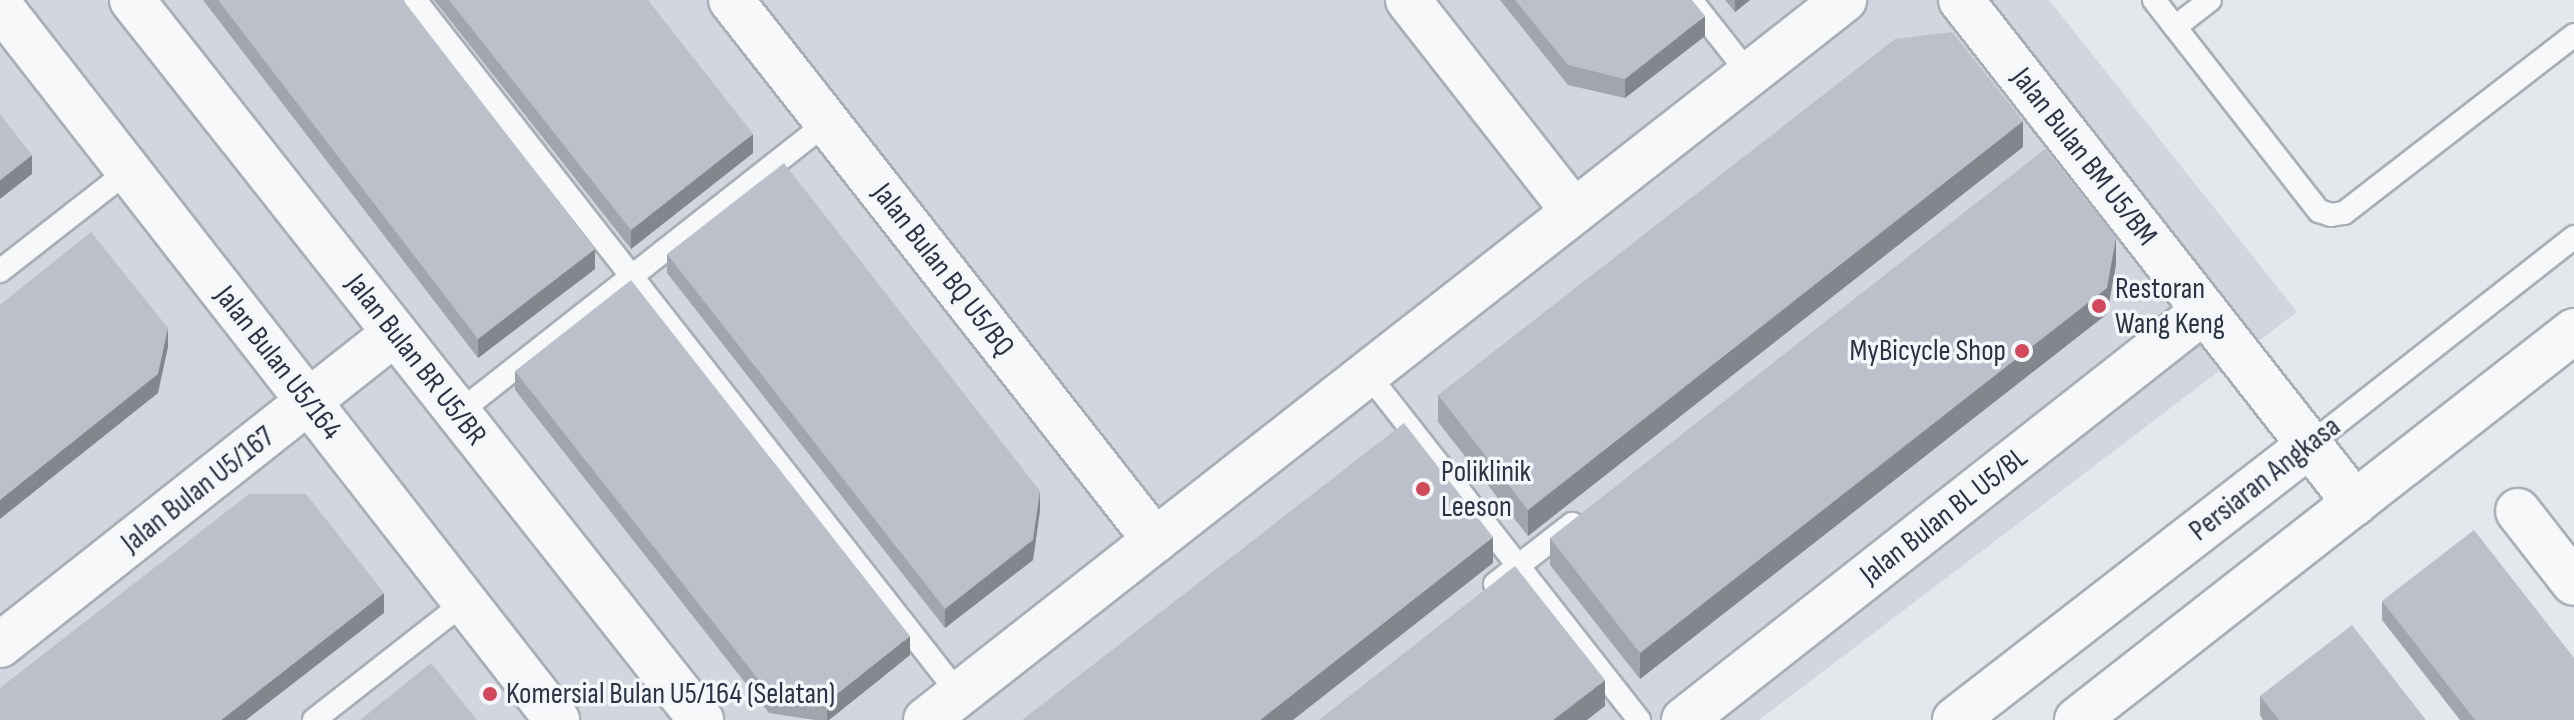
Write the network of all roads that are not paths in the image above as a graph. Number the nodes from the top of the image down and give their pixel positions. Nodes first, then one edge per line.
1 (132, 0) edge
2 (415, 0) edge
3 (731, 0) edge
4 (1408, 0) edge
5 (1691, 0) edge
6 (1844, 0) edge
7 (1961, 0) edge
8 (2154, 0) edge
9 (2210, 0) edge
10 (0, 6) edge
11 (1979, 17) edge
12 (2175, 27) junction
13 (2574, 35) edge
14 (1749, 74) junction
15 (827, 123) junction
16 (128, 171) junction
17 (1574, 212) junction
18 (2574, 237) edge
19 (0, 271) edge
20 (632, 277) junction
21 (2204, 311) junction
22 (2574, 331) edge
23 (395, 333) junction
24 (1367, 373) junction
25 (309, 403) junction
26 (458, 413) junction
27 (2309, 445) junction
28 (2355, 503) junction
29 (1593, 507) edge
30 (2518, 511) dead end
31 (1155, 540) junction
32 (1518, 566) junction
33 (2574, 583) edge
34 (1481, 595) edge
35 (465, 602) junction
36 (0, 645) edge
37 (959, 694) junction
38 (314, 720) edge
39 (557, 720) edge
40 (701, 720) edge
41 (926, 720) edge
42 (1639, 720) edge
43 (1684, 720) edge
44 (1955, 720) edge
45 (2077, 720) edge

1 - 23 street, Jalan Bulan BR U5/BR
2 - 20 lane
3 - 15 street, Jalan Bulan BQ U5/BQ
4 - 17 street
5 - 14 lane
6 - 14 street
7 - 11 street, Jalan Bulan BM U5/BM
8 - 12 lane
9 - 12 lane
10 - 16 street, Jalan Bulan U5/164
11 - 21 street, Jalan Bulan BM U5/BM
12 - 13 lane
14 - 17 street
15 - 20 lane
15 - 31 street, Jalan Bulan BQ U5/BQ
16 - 19 lane
16 - 25 street, Jalan Bulan U5/164
17 - 24 street
18 - 27 lane, Persiaran Angkasa
20 - 26 lane
20 - 37 lane
21 - 27 street, Jalan Bulan BM U5/BM
21 - 43 street, Jalan Bulan BL U5/BL
22 - 28 street
23 - 25 street, Jalan Bulan U5/167
23 - 26 street, Jalan Bulan BR U5/BR
24 - 31 street
24 - 32 lane
25 - 35 street, Jalan Bulan U5/164
25 - 36 street, Jalan Bulan U5/167
26 - 40 street, Jalan Bulan BR U5/BR
27 - 28 street, Jalan Bulan BM U5/BM
27 - 44 street, Persiaran Angkasa
28 - 45 street
29 - 32 lane
30 - 33 street
31 - 37 street
32 - 34 lane
32 - 42 lane
35 - 38 lane
35 - 39 street, Jalan Bulan U5/164
37 - 41 street

